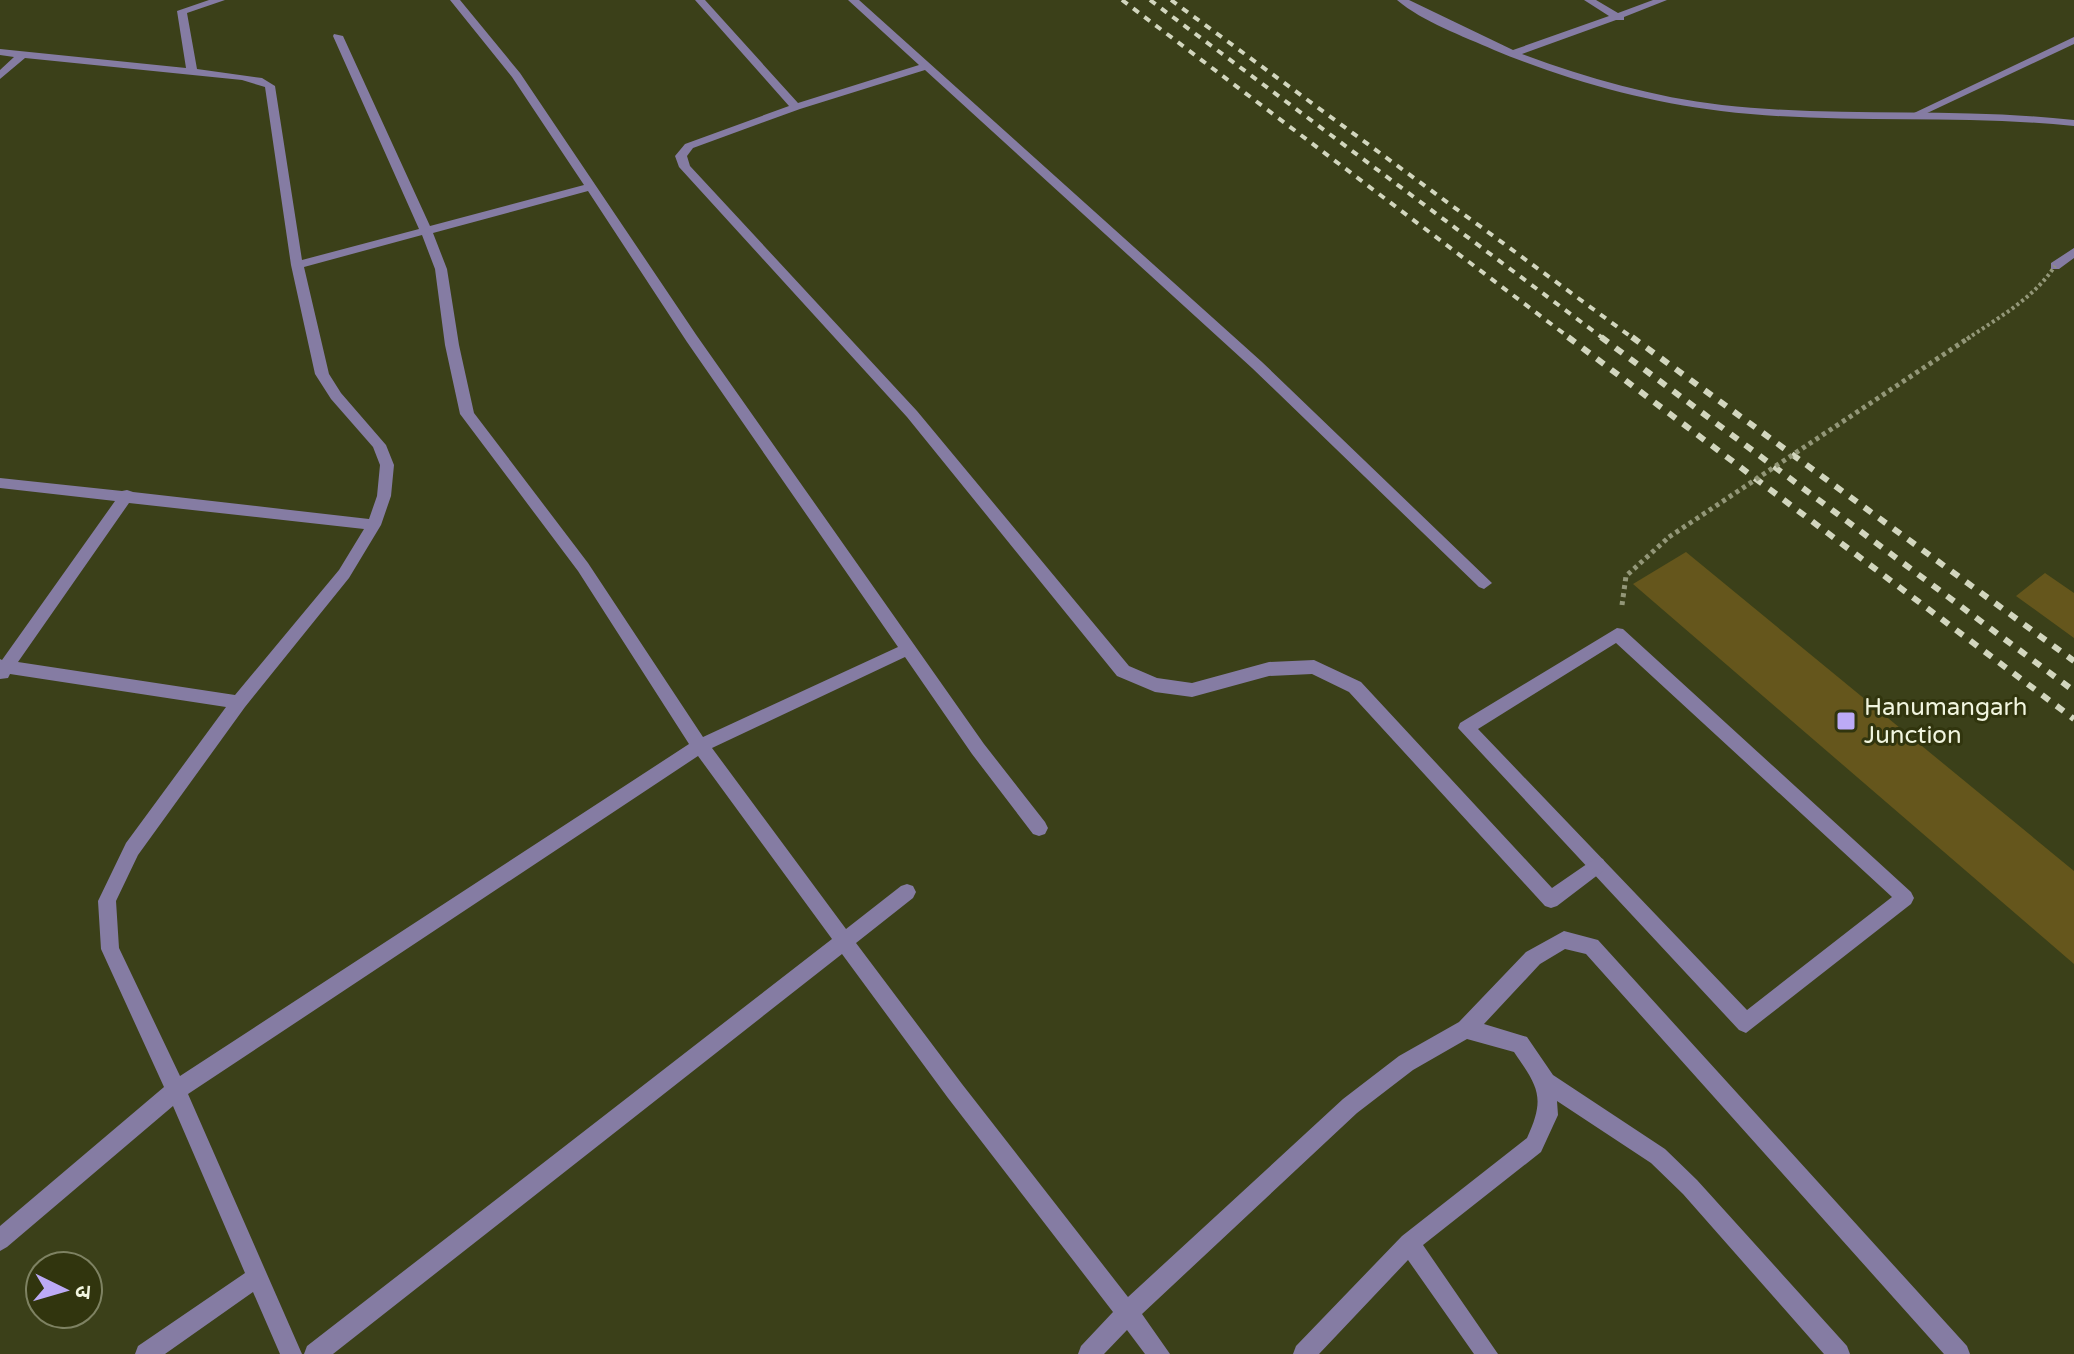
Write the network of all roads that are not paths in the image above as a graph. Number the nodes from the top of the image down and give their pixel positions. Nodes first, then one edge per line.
1 (220, 0) edge
2 (455, 0) edge
3 (700, 0) edge
4 (853, 0) edge
5 (1402, 0) edge
6 (1589, 0) edge
7 (1662, 0) edge
8 (181, 6) edge
9 (1620, 18) junction
10 (338, 36) dead end
11 (2074, 40) edge
12 (0, 52) edge
13 (23, 54) junction
14 (1510, 55) junction
15 (925, 67) junction
16 (192, 73) junction
17 (0, 76) edge
18 (796, 107) junction
19 (1919, 113) junction
20 (2074, 123) edge
21 (590, 187) junction
22 (427, 232) junction
23 (2074, 252) edge
24 (297, 265) junction
25 (2055, 266) road end
26 (0, 483) edge
27 (127, 495) junction
28 (374, 525) junction
29 (1484, 583) dead end
30 (908, 649) junction
31 (2, 669) edge
32 (239, 702) junction
33 (700, 746) junction
34 (1039, 828) dead end
35 (1597, 865) junction
36 (907, 892) dead end
37 (846, 940) junction
38 (1466, 1029) junction
39 (1546, 1082) junction
40 (176, 1090) junction
41 (0, 1240) edge
42 (1409, 1243) junction
43 (257, 1277) junction
44 (1125, 1313) junction
45 (146, 1354) edge
46 (291, 1354) edge
47 (315, 1354) edge
48 (1089, 1354) edge
49 (1159, 1354) edge
50 (1304, 1354) edge
51 (1487, 1354) edge
52 (1839, 1354) edge
53 (1959, 1354) edge

1 - 8 street
2 - 21 street
3 - 18 street
4 - 15 street
5 - 14 street
6 - 9 street
7 - 9 street
8 - 16 street
9 - 14 street
10 - 22 street
11 - 19 street
12 - 13 street
13 - 16 street
13 - 17 street
14 - 19 street
15 - 18 street
15 - 29 street
16 - 24 street
18 - 35 street
19 - 20 street
21 - 22 street
21 - 30 street
22 - 24 street
22 - 33 street
23 - 25 street
24 - 28 street
26 - 27 street
27 - 28 street
27 - 31 street
28 - 32 street
30 - 33 street
30 - 34 street
31 - 32 street
32 - 40 street
33 - 37 street
33 - 40 street
35 - 35 street
36 - 37 street
37 - 44 street
37 - 47 street
38 - 39 street
38 - 44 street
38 - 53 street
39 - 42 street
39 - 52 street
40 - 41 street
40 - 43 street
42 - 50 street
42 - 51 street
43 - 45 street
43 - 46 street
44 - 48 street
44 - 49 street

